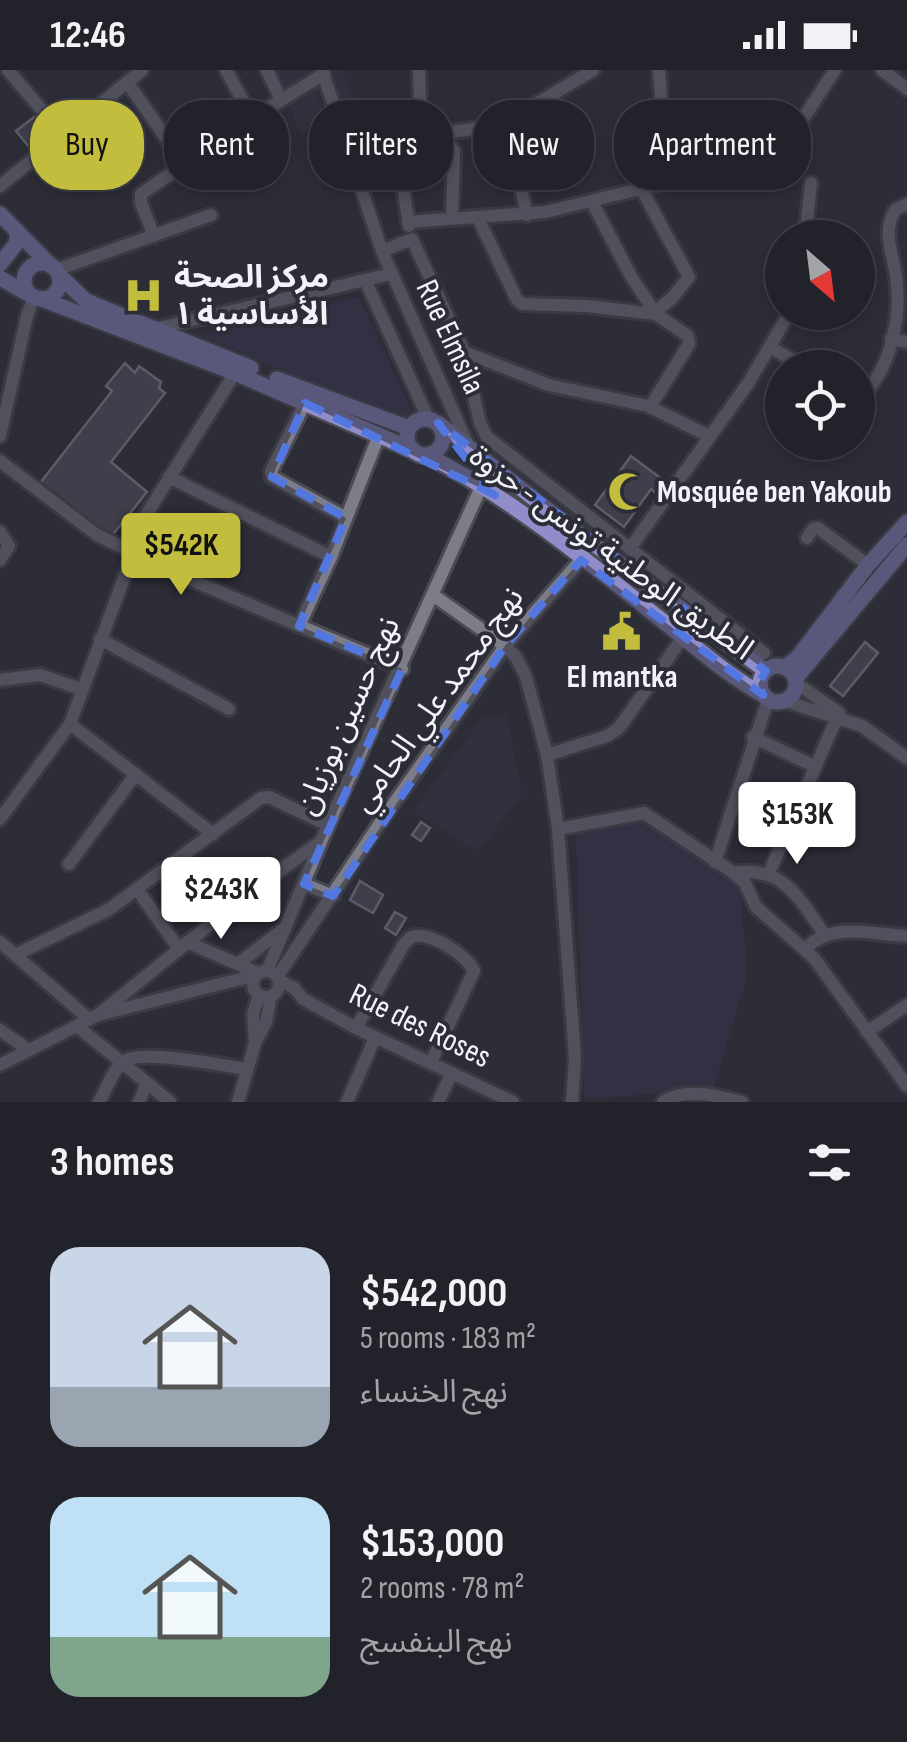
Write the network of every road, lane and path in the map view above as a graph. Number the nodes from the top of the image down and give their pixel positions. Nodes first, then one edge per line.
1 (8, 70) edge
2 (226, 70) edge
3 (267, 70) edge
4 (593, 70) edge
5 (659, 70) edge
6 (835, 70) edge
7 (882, 70) edge
8 (323, 72) edge
9 (134, 74) edge
10 (419, 75) edge
11 (907, 89) edge
12 (33, 100) edge
13 (104, 100) edge
14 (242, 100) edge
15 (281, 100) joint
16 (332, 100) edge
17 (422, 100) edge
18 (541, 100) edge
19 (661, 100) edge
20 (811, 107) edge
21 (164, 128) edge
22 (453, 150) edge
23 (30, 162) edge
24 (164, 179) edge
25 (453, 184) edge
26 (0, 186) edge
27 (362, 190) edge
28 (403, 190) edge
29 (453, 190) edge
30 (522, 190) edge
31 (635, 190) edge
32 (643, 190) edge
33 (809, 190) edge
34 (592, 202) junction
35 (907, 204) edge
36 (0, 214) edge
37 (211, 214) dead end
38 (527, 215) junction
39 (452, 218) junction
40 (478, 218) junction
41 (806, 220) edge
42 (408, 222) junction
43 (18, 232) junction
44 (154, 236) junction
45 (412, 238) junction
46 (382, 252) junction
47 (0, 264) edge
48 (55, 270) junction
49 (391, 274) junction
50 (0, 278) edge
51 (366, 282) junction
52 (35, 297) junction
53 (656, 313) junction
54 (154, 329) junction
55 (781, 330) edge
56 (892, 339) junction
57 (907, 342) edge
58 (772, 348) junction
59 (775, 350) edge
60 (464, 352) junction
61 (235, 373) junction
62 (875, 381) edge
63 (306, 403) junction
64 (650, 407) junction
65 (433, 420) junction
66 (409, 428) junction
67 (379, 435) junction
68 (0, 436) edge
69 (708, 436) junction
70 (469, 447) junction
71 (420, 453) junction
72 (0, 461) edge
73 (169, 477) junction
74 (482, 485) junction
75 (346, 518) junction
76 (907, 522) edge
77 (0, 532) edge
78 (807, 538) dead end
79 (907, 545) edge
80 (631, 548) junction
81 (130, 549) junction
82 (331, 557) junction
83 (0, 560) edge
84 (582, 560) junction
85 (868, 565) junction
86 (432, 595) junction
87 (299, 626) junction
88 (682, 636) junction
89 (100, 639) junction
90 (505, 646) junction
91 (765, 662) junction
92 (402, 669) junction
93 (792, 676) junction
94 (0, 680) edge
95 (81, 689) junction
96 (772, 699) junction
97 (229, 710) dead end
98 (841, 717) junction
99 (70, 724) junction
100 (753, 737) junction
101 (547, 755) junction
102 (907, 758) edge
103 (814, 766) junction
104 (136, 774) junction
105 (0, 818) edge
106 (328, 826) junction
107 (558, 829) junction
108 (213, 834) junction
109 (322, 840) junction
110 (715, 862) junction
111 (69, 864) dead end
112 (734, 873) junction
113 (770, 873) junction
114 (304, 884) junction
115 (137, 889) junction
116 (333, 896) junction
117 (284, 928) junction
118 (825, 935) junction
119 (907, 936) edge
120 (0, 942) edge
121 (183, 945) junction
122 (806, 948) junction
123 (16, 954) junction
124 (238, 964) junction
125 (266, 983) junction
126 (907, 1005) edge
127 (88, 1020) junction
128 (356, 1028) junction
129 (0, 1030) edge
130 (867, 1032) junction
131 (375, 1038) junction
132 (27, 1049) junction
133 (123, 1062) junction
134 (432, 1062) junction
135 (0, 1064) edge
136 (247, 1069) junction
137 (452, 1072) junction
138 (147, 1082) junction
139 (907, 1086) edge
140 (100, 1102) edge
141 (139, 1102) edge
142 (170, 1102) edge
143 (238, 1102) edge
144 (347, 1102) edge
145 (438, 1102) edge
146 (513, 1102) edge
147 (572, 1102) edge
148 (663, 1102) edge
149 (742, 1102) edge

1 - 12 street
2 - 14 street
3 - 15 street
4 - 18 street
5 - 19 street
6 - 20 street
7 - 11 street
8 - 15 street
8 - 16 street
9 - 13 street
9 - 21 street
10 - 17 street
22 - 25 street
23 - 26 street
24 - 44 street
27 - 46 street
28 - 42 street
29 - 39 street
30 - 38 street
31 - 34 street
32 - 53 street
33 - 41 street
34 - 38 street
34 - 53 street
35 - 56 street
36 - 43 main road
37 - 44 street
38 - 40 street
39 - 40 street
39 - 42 street
40 - 53 street
42 - 45 street
43 - 47 main road
43 - 48 main road
44 - 48 street
45 - 46 street
45 - 60 street
46 - 49 street
48 - 52 main road
48 - 52 main road
48 - 54 main road
49 - 51 street, Rue Elmsila
49 - 70 street, Rue Elmsila
50 - 52 main road, الطريق الوطنية تونس - حزوة
51 - 54 street, Rue Elmsila
51 - 65 street
52 - 61 main road, الطريق الوطنية تونس - حزوة
52 - 68 street
53 - 64 street
54 - 66 main road
55 - 58 street
56 - 57 street
56 - 62 street
58 - 59 street
58 - 69 street
60 - 64 street
60 - 80 street
61 - 63 main road, الطريق الوطنية تونس - حزوة
61 - 73 street
63 - 67 main road, الطريق الوطنية تونس - حزوة
63 - 75 street
64 - 69 street
65 - 66 main road
65 - 70 main road, الطريق الوطنية تونس - حزوة
65 - 71 main road
66 - 71 main road
67 - 71 main road, الطريق الوطنية تونس - حزوة
67 - 75 street
69 - 80 street
70 - 91 main road, الطريق الوطنية تونس - حزوة
71 - 74 main road, الطريق الوطنية تونس - حزوة
72 - 81 street
73 - 81 street
73 - 82 street
74 - 84 main road, الطريق الوطنية تونس - حزوة
74 - 86 street, نهج حسين بوزيان
75 - 82 street
76 - 85 main road
77 - 83 street
78 - 85 street
79 - 93 main road
80 - 91 street
81 - 87 street
81 - 89 street
82 - 87 street
84 - 88 main road, الطريق الوطنية تونس - حزوة
84 - 90 street, نهج محمد علي الحامي
85 - 93 main road
86 - 90 street
86 - 92 street, نهج حسين بوزيان
87 - 92 street
88 - 96 main road, الطريق الوطنية تونس - حزوة
88 - 101 street
89 - 95 street
89 - 97 street
90 - 101 street
90 - 116 street, نهج محمد علي الحامي
91 - 93 main road
91 - 96 main road
92 - 106 street, نهج حسين بوزيان
93 - 96 main road
93 - 98 street
94 - 95 street
95 - 99 street
96 - 98 street
96 - 100 street
98 - 102 street
98 - 103 street
99 - 104 street
99 - 105 street
100 - 103 street
100 - 110 street
101 - 107 street
103 - 113 street
104 - 108 street
104 - 111 street
106 - 108 street
106 - 109 street, نهج حسين بوزيان
107 - 110 street
107 - 147 street
108 - 115 street
109 - 114 street, نهج حسين بوزيان
109 - 121 street
110 - 112 street
112 - 113 street
112 - 122 street
113 - 118 street
114 - 116 street
114 - 117 street, نهج حسين بوزيان
115 - 121 street
115 - 123 street
116 - 125 street, نهج محمد علي الحامي
117 - 124 street
117 - 125 street, نهج حسين بوزيان
118 - 119 street
118 - 122 street
120 - 123 street
121 - 124 street, Rue des Roses
121 - 127 street
122 - 130 street
123 - 127 street
124 - 125 street, Rue des Roses
125 - 127 street
125 - 128 street, Rue des Roses
125 - 136 street
126 - 130 street
127 - 132 street
127 - 133 street
128 - 131 street, Rue des Roses
128 - 134 street
129 - 132 street
130 - 139 street
131 - 134 street, Rue des Roses
131 - 144 street
132 - 135 street
133 - 136 street
133 - 138 street
133 - 140 street
134 - 137 street, Rue des Roses
136 - 143 street
137 - 145 street
137 - 146 street, Rue des Roses
138 - 141 street
138 - 142 street
148 - 149 street

